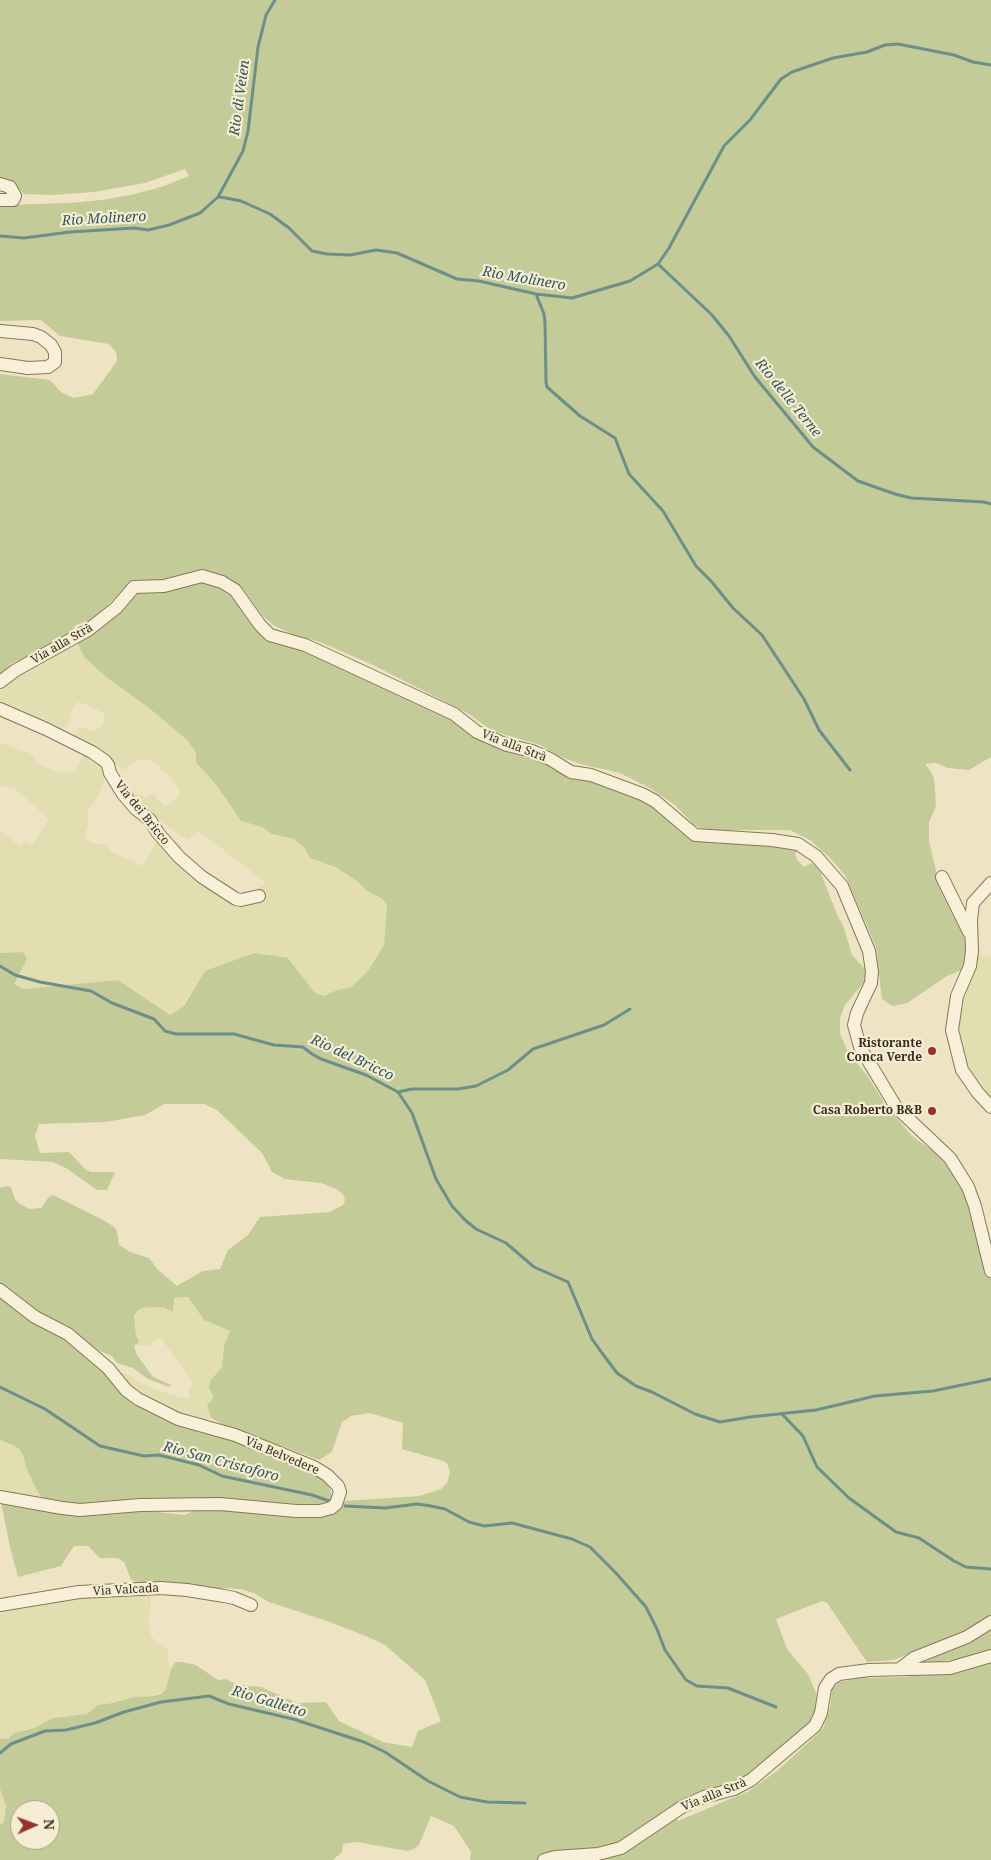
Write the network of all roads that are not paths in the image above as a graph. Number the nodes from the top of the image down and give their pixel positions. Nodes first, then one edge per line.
1 (0, 184) edge
2 (0, 200) edge
3 (0, 331) edge
4 (0, 364) edge
5 (0, 682) edge
6 (0, 709) edge
7 (942, 877) dead end
8 (991, 883) edge
9 (259, 896) dead end
10 (971, 937) junction
11 (991, 1107) edge
12 (991, 1271) edge
13 (0, 1290) edge
14 (0, 1497) edge
15 (0, 1605) edge
16 (251, 1605) dead end
17 (991, 1622) edge
18 (991, 1656) edge
19 (901, 1668) junction
20 (544, 1860) edge

1 - 2 street
3 - 4 street
5 - 12 street, Via alla Strà
6 - 9 street, Via dei Bricco
7 - 10 street
8 - 10 street
10 - 11 street
13 - 14 street, Via Belvedere
15 - 16 street, Via Valcada
17 - 19 street, Via alla Strà
18 - 19 street, Via alla Strà
19 - 20 street, Via alla Strà

